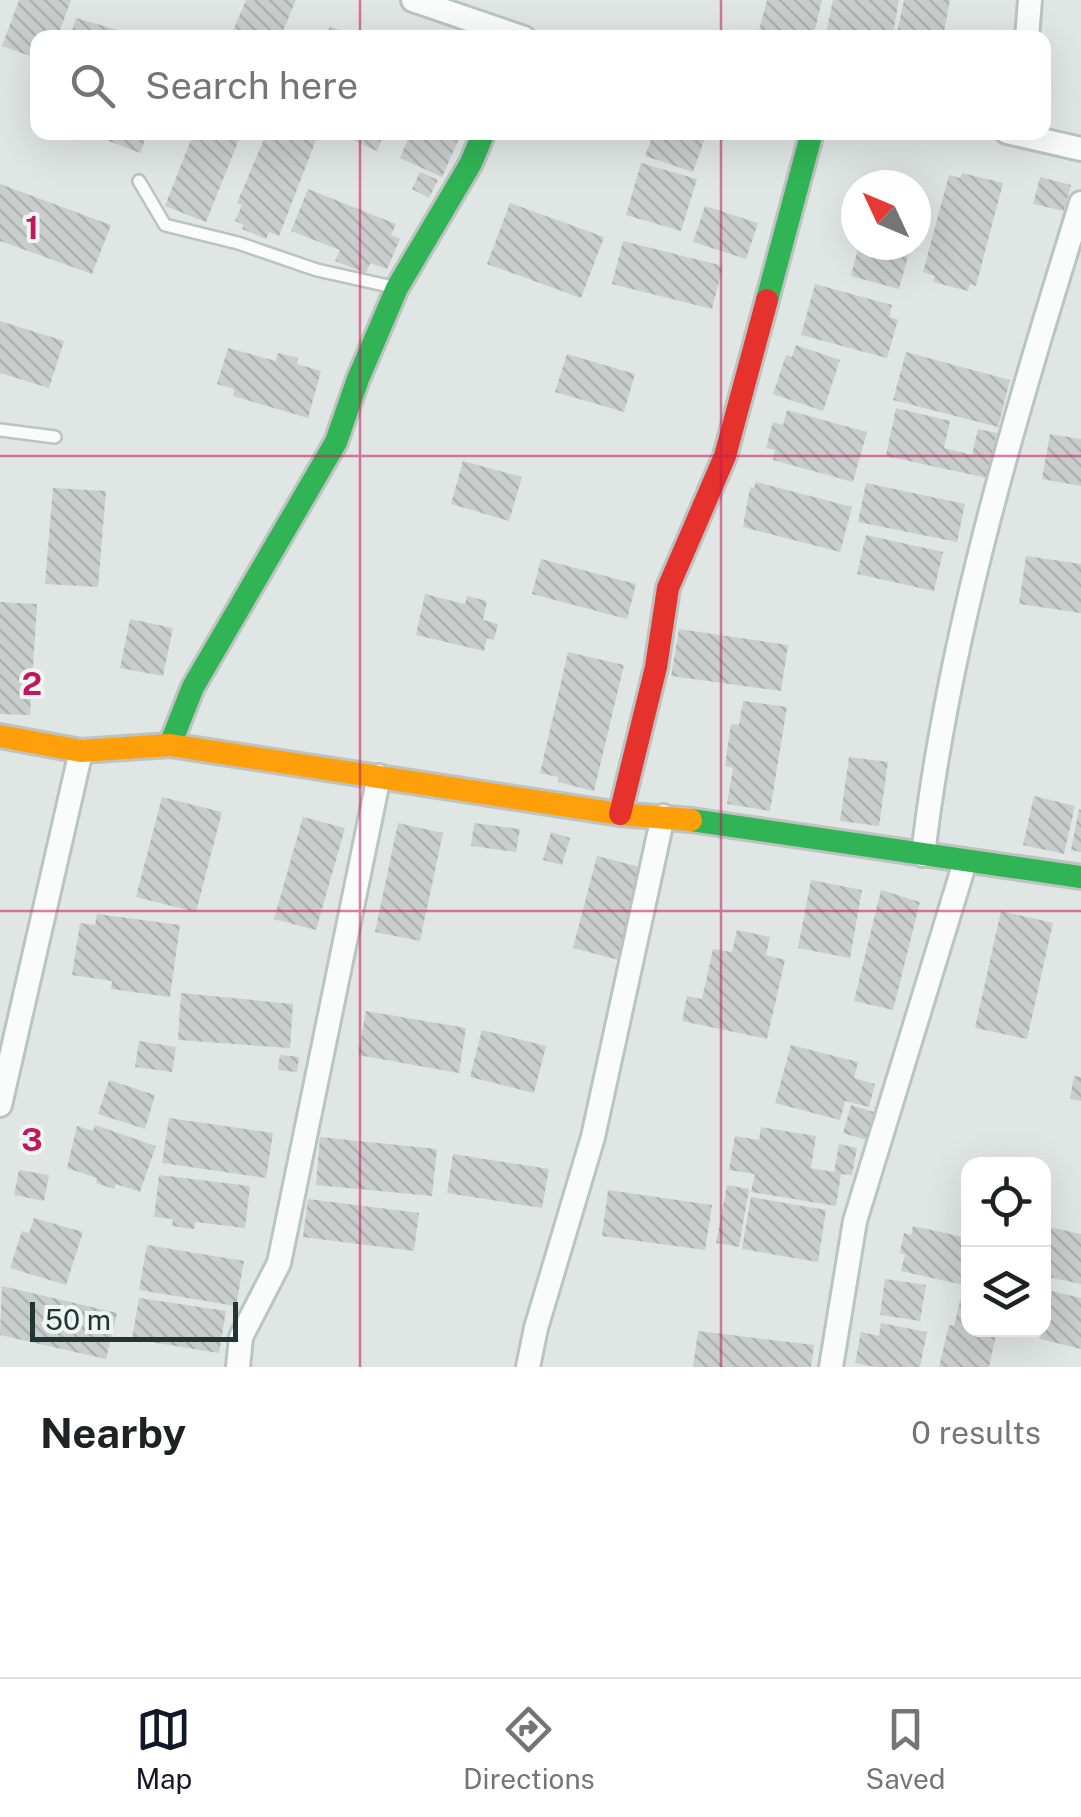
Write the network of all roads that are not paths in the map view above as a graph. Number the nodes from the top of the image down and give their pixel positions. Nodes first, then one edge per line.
1 (413, 0) edge
2 (1030, 0) edge
3 (501, 30) edge
4 (1028, 30) edge
5 (481, 140) edge
6 (810, 140) edge
7 (1044, 140) edge
8 (1081, 149) edge
9 (139, 181) dead end
10 (1081, 203) edge
11 (397, 288) junction
12 (0, 430) edge
13 (55, 437) dead end
14 (0, 736) edge
15 (170, 745) junction
16 (81, 751) junction
17 (379, 776) junction
18 (620, 814) junction
19 (663, 816) junction
20 (923, 855) junction
21 (964, 862) junction
22 (1081, 876) edge
23 (0, 1105) edge
24 (238, 1367) edge
25 (528, 1367) edge
26 (832, 1367) edge

1 - 3 street
2 - 4 street
5 - 11 street
6 - 18 street
7 - 8 street
9 - 11 lane
10 - 20 street
11 - 15 street
12 - 13 lane
14 - 16 street
15 - 16 street
15 - 17 street
16 - 23 street
17 - 18 street
17 - 24 street
18 - 19 street
19 - 20 street
19 - 25 street
20 - 21 street
21 - 22 street
21 - 26 street

